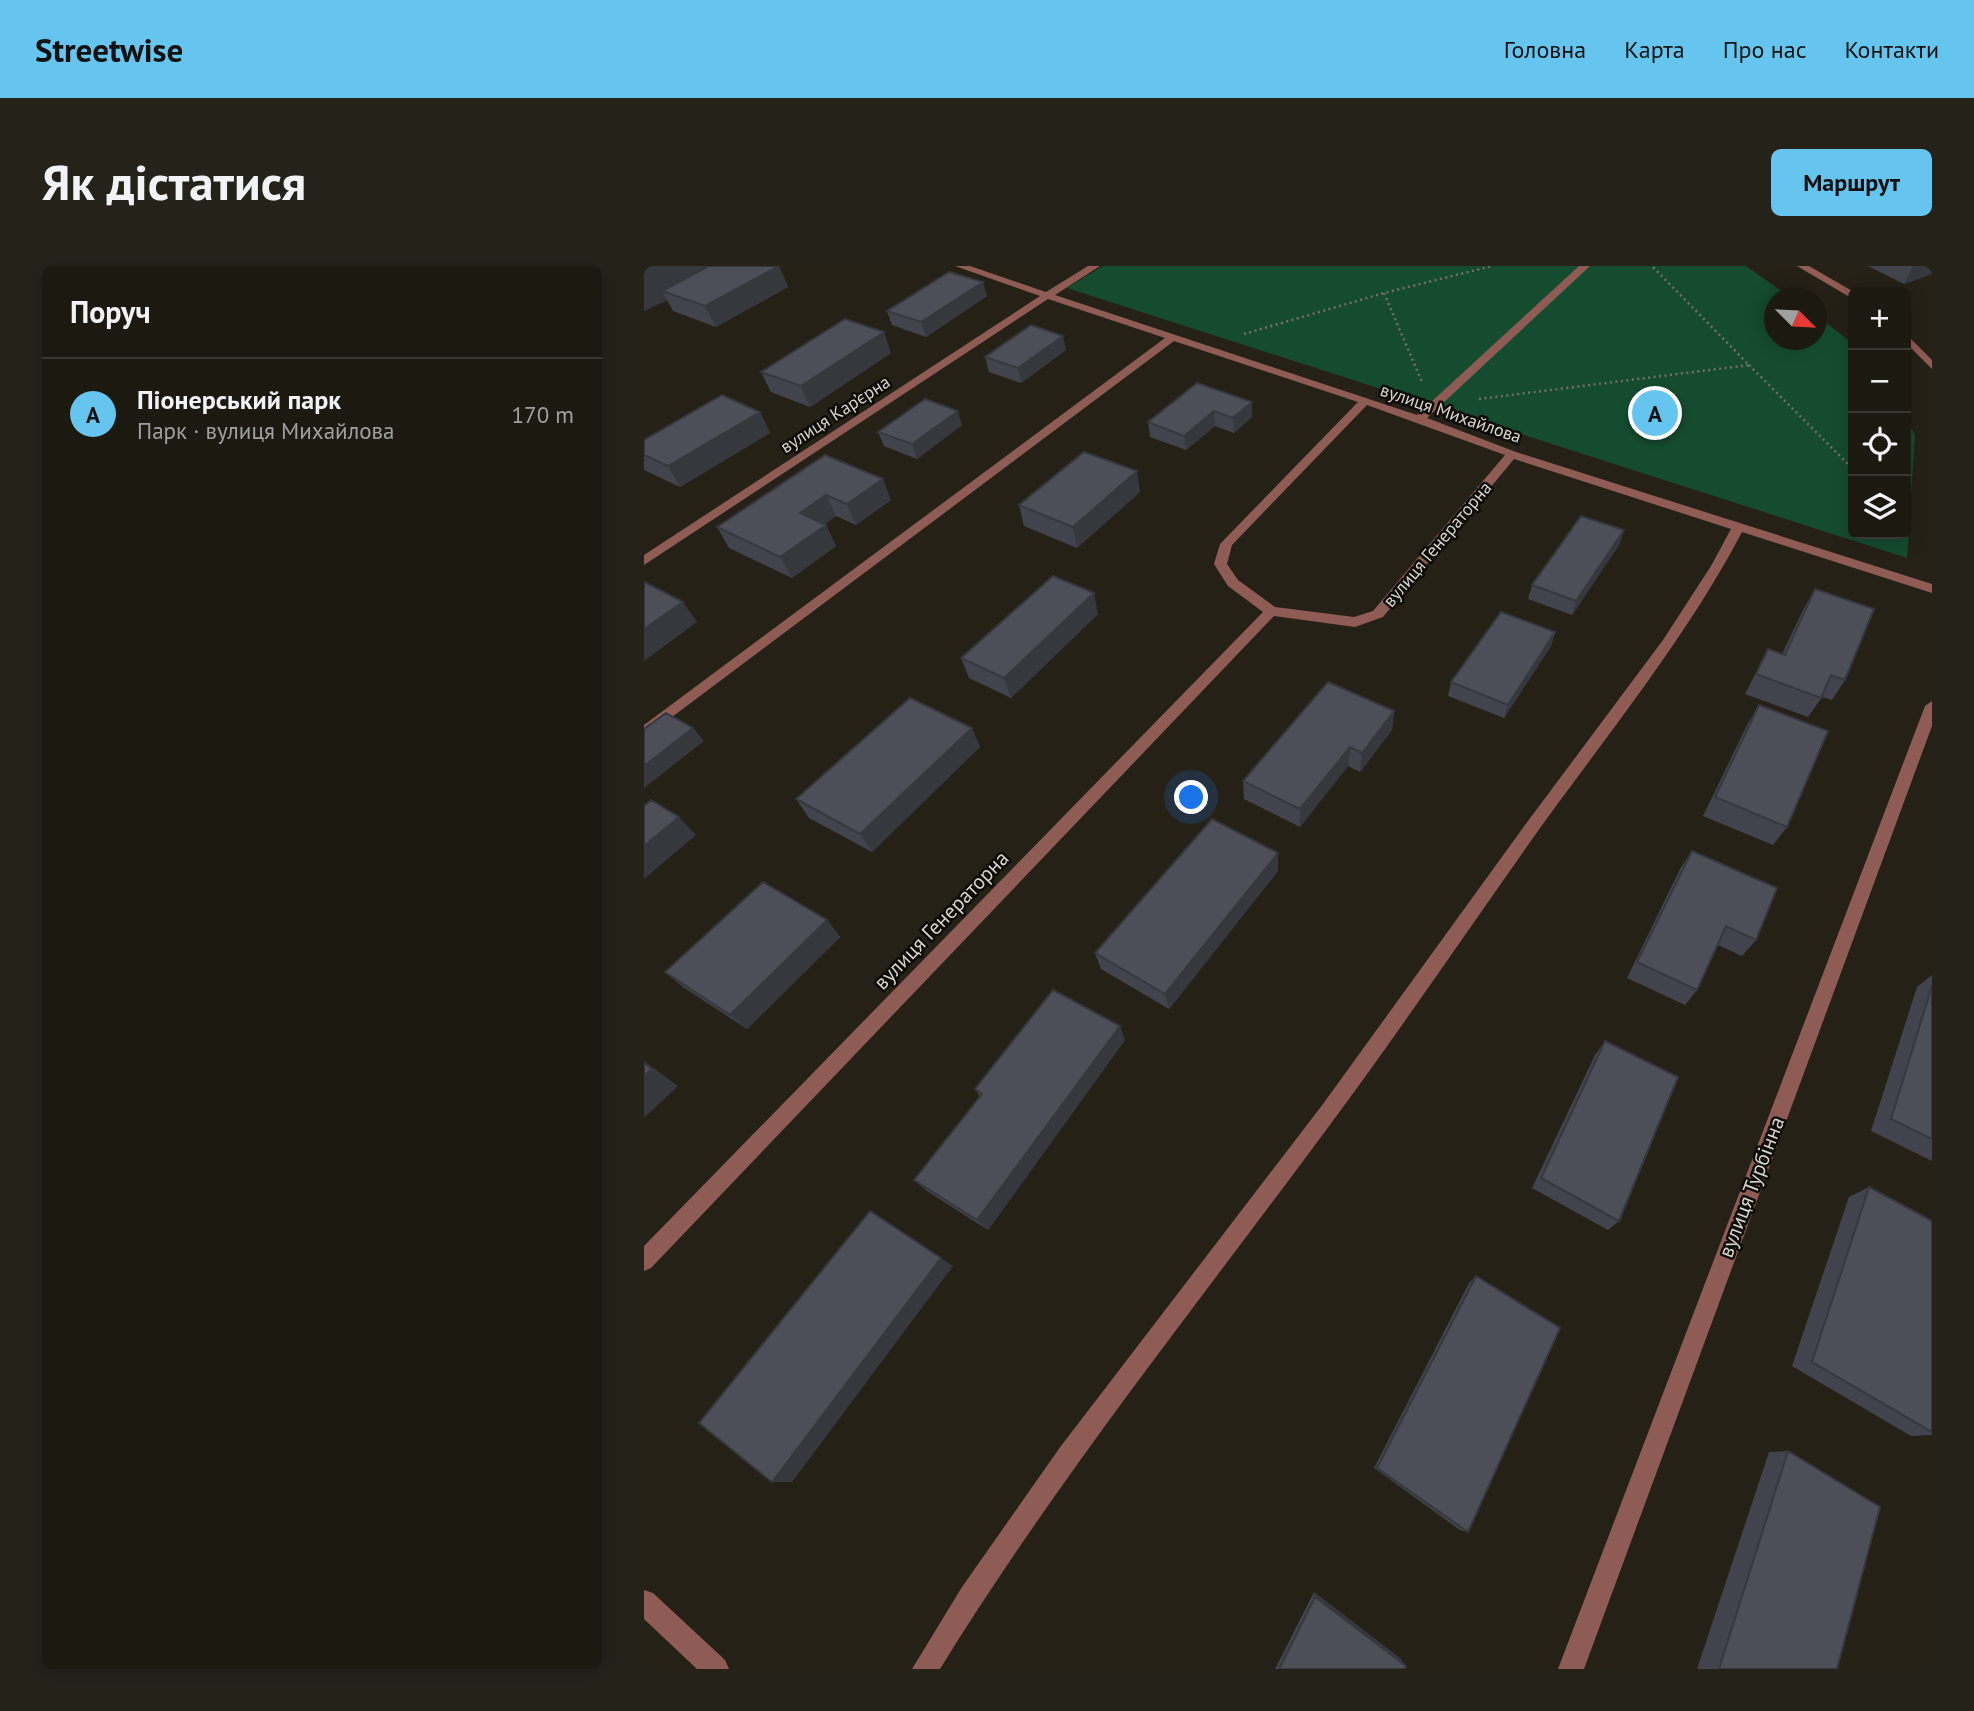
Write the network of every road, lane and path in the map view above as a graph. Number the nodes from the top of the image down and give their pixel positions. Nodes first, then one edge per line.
1 (960, 266) edge
2 (1095, 266) edge
3 (1493, 266) edge
4 (1585, 266) edge
5 (1652, 266) edge
6 (1802, 266) edge
7 (1384, 293) junction
8 (1848, 293) edge
9 (1046, 296) junction
10 (1240, 335) dead end
11 (1173, 337) junction
12 (1911, 343) edge
13 (1749, 365) junction
14 (1932, 366) edge
15 (1365, 401) junction
16 (1432, 405) junction
17 (1419, 419) junction
18 (1512, 454) junction
19 (1848, 464) edge
20 (1738, 527) junction
21 (644, 561) edge
22 (1932, 589) edge
23 (1271, 611) junction
24 (1932, 706) edge
25 (644, 733) edge
26 (644, 1261) edge
27 (644, 1602) edge
28 (716, 1669) edge
29 (925, 1669) edge
30 (1571, 1669) edge

1 - 9 street, вулиця Михайлова
2 - 9 street, вулиця Кар’єрна
3 - 7 path
4 - 16 street
5 - 13 path
6 - 8 street
7 - 10 path
7 - 16 path
9 - 11 street, вулиця Михайлова
9 - 21 street, вулиця Кар’єрна
11 - 15 street, вулиця Михайлова
11 - 25 street
12 - 14 street
13 - 16 path
13 - 19 path
15 - 17 street, вулиця Михайлова
15 - 23 street, вулиця Генераторна
16 - 17 street
17 - 18 street, вулиця Михайлова
18 - 20 street, вулиця Михайлова
18 - 23 street, вулиця Генераторна
20 - 22 street, вулиця Михайлова
20 - 29 street
23 - 26 street, вулиця Генераторна
24 - 30 street, вулиця Турбінна
27 - 28 street

